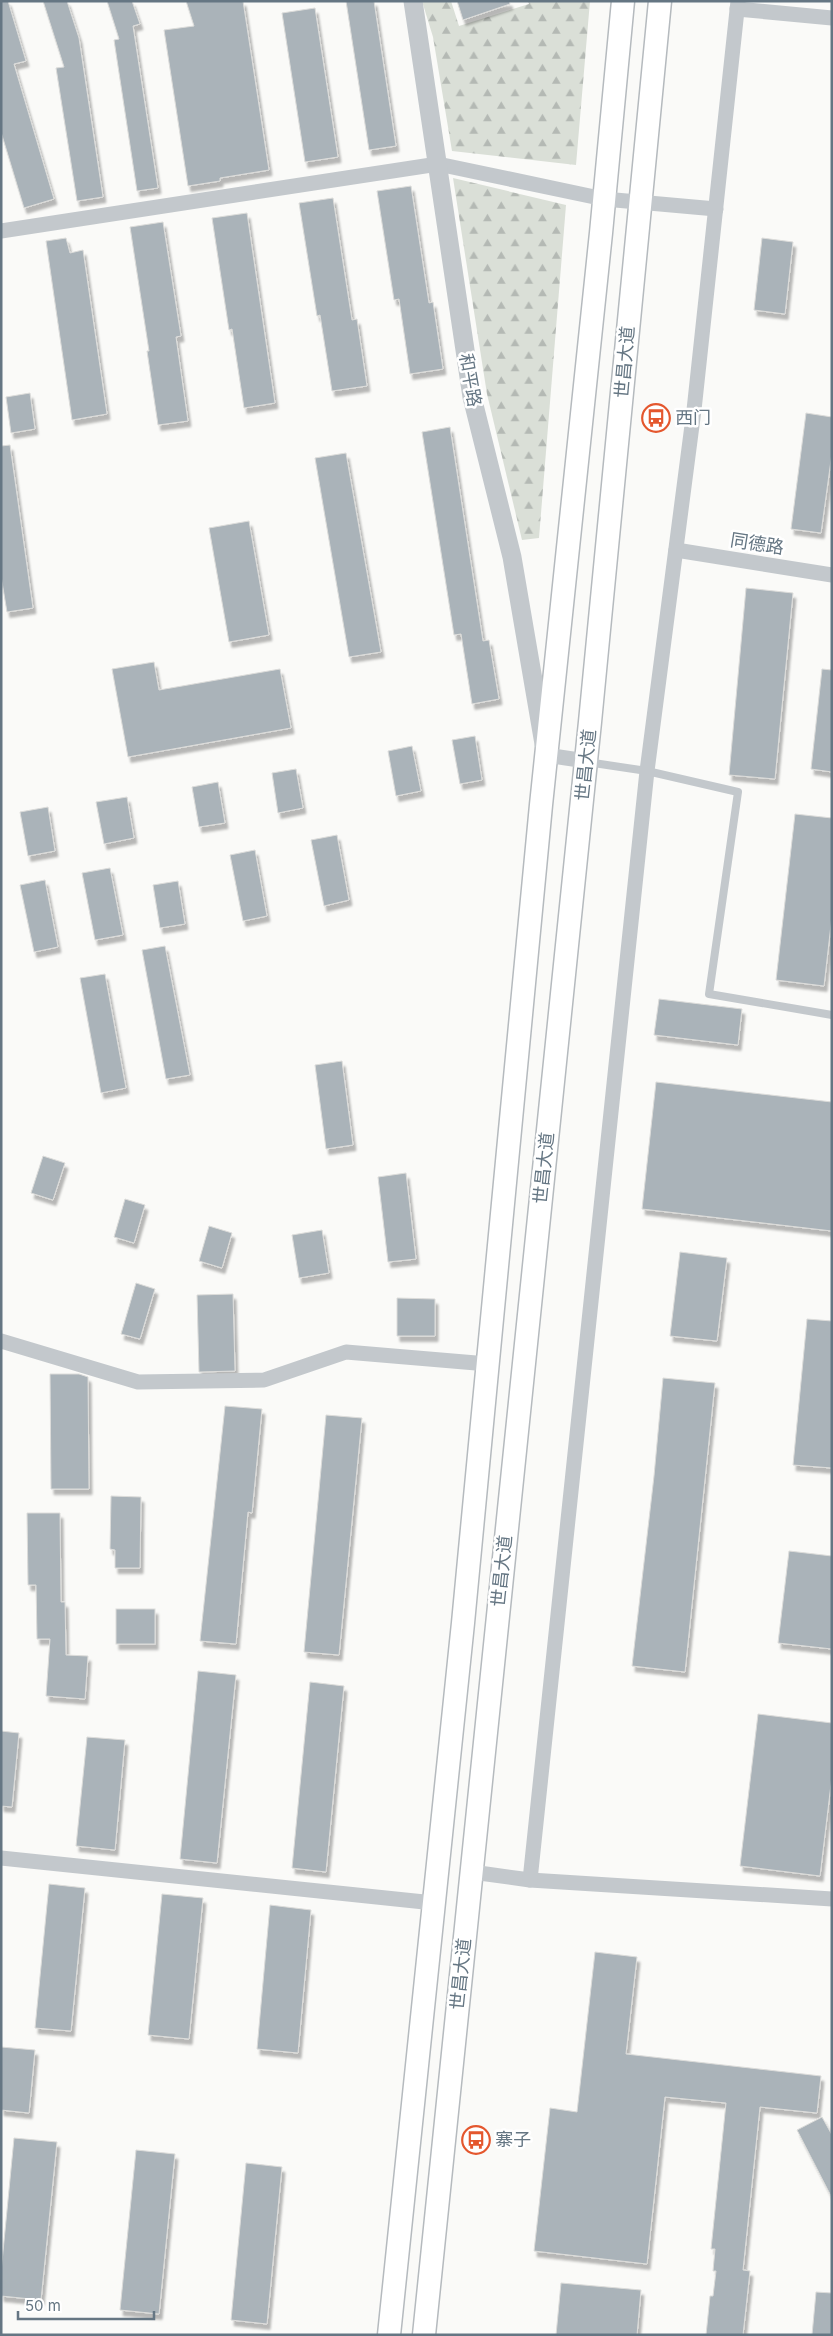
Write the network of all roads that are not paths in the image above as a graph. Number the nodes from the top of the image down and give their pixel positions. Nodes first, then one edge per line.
1 (413, 1) edge
2 (622, 1) edge
3 (660, 1) edge
4 (738, 5) edge
5 (832, 18) edge
6 (438, 164) junction
7 (604, 199) junction
8 (641, 203) junction
9 (716, 209) junction
10 (1, 230) edge
11 (676, 550) junction
12 (832, 576) edge
13 (546, 755) junction
14 (586, 762) junction
15 (647, 771) junction
16 (832, 1015) edge
17 (1, 1341) edge
18 (488, 1364) junction
19 (1, 1858) edge
20 (472, 1872) junction
21 (530, 1880) junction
22 (832, 1899) edge
23 (434, 1903) junction
24 (389, 2335) edge
25 (424, 2335) edge

1 - 6 street, 和平路
2 - 7 main road, 世昌大道
3 - 8 main road, 世昌大道
4 - 5 street
4 - 9 street
6 - 7 street
6 - 10 street
6 - 13 street, 和平路
7 - 8 street
7 - 13 main road, 世昌大道
8 - 9 street
8 - 14 main road, 世昌大道
9 - 11 street
11 - 12 street, 同德路
11 - 15 street
13 - 14 street
13 - 18 main road, 世昌大道
14 - 15 lane
14 - 20 main road, 世昌大道
15 - 16 lane
15 - 21 street
17 - 18 street
18 - 23 main road, 世昌大道
19 - 23 street
20 - 21 street
20 - 25 main road, 世昌大道
21 - 22 street
23 - 24 main road, 世昌大道

